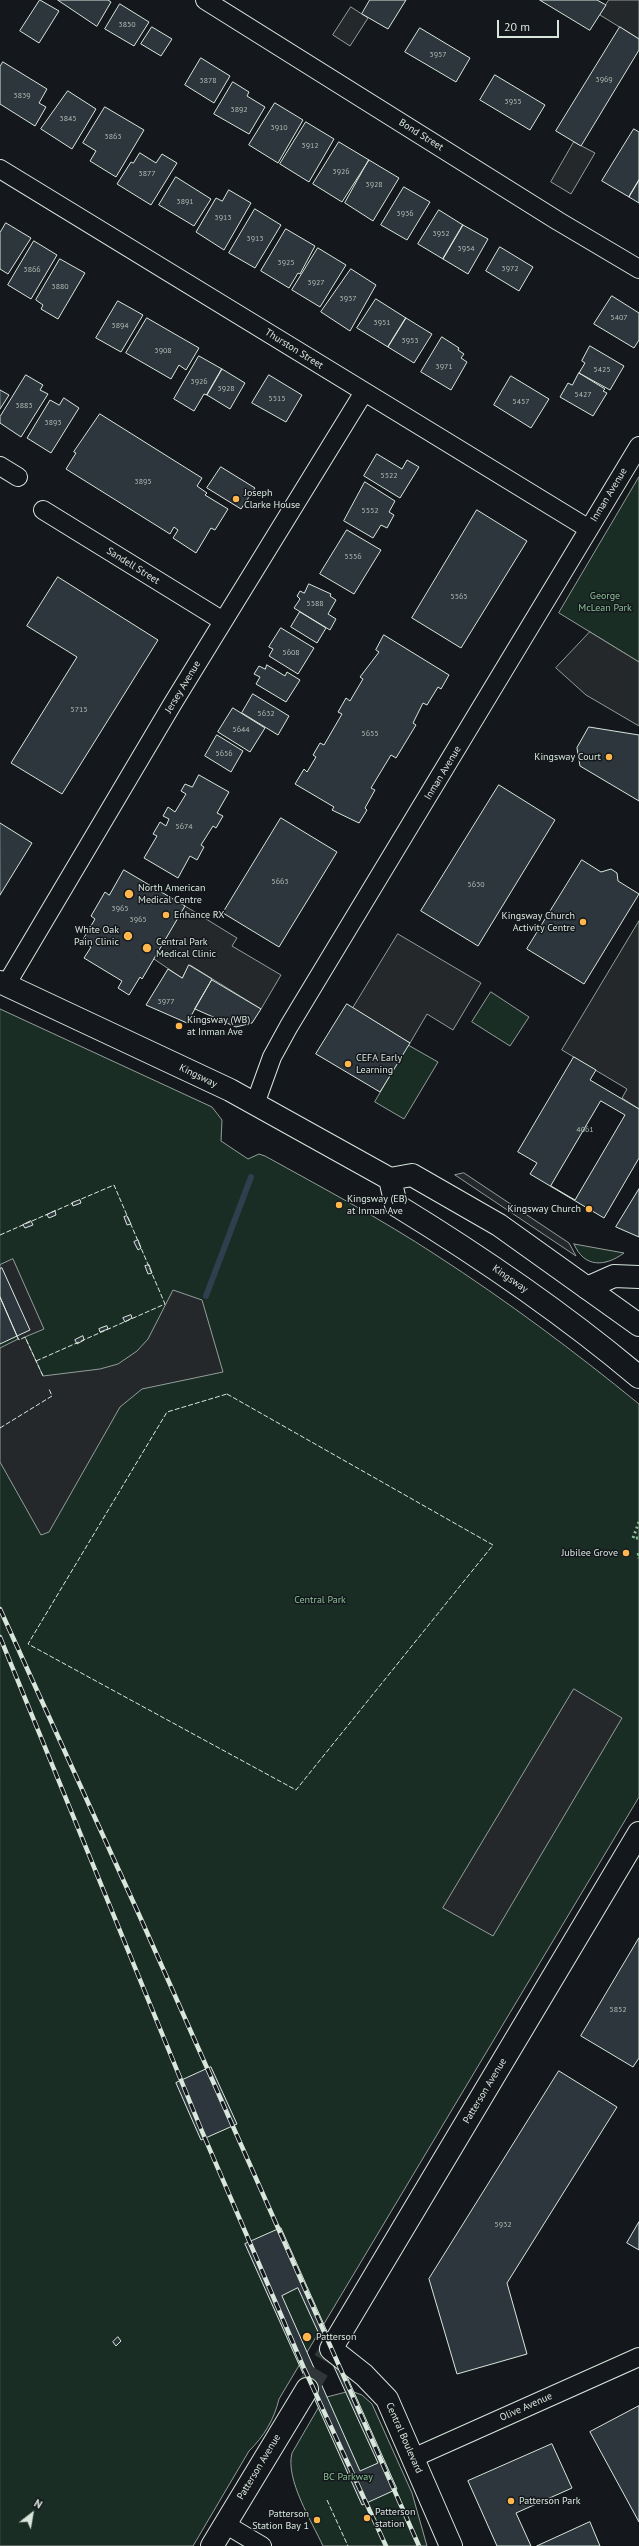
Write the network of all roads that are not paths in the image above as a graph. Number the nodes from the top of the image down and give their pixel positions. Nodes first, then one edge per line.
1 (205, 0) edge
2 (0, 169) edge
3 (639, 269) edge
4 (364, 392) junction
5 (639, 446) edge
6 (0, 466) edge
7 (18, 477) dead end
8 (44, 510) dead end
9 (589, 528) junction
10 (223, 621) junction
11 (3, 983) edge
12 (255, 1104) junction
13 (390, 1179) junction
14 (639, 1277) edge
15 (587, 1288) junction
16 (639, 1325) edge
17 (639, 1377) edge
18 (639, 1833) edge
19 (331, 2349) joint
20 (639, 2357) edge
21 (307, 2389) tunnel mouth
22 (413, 2458) junction
23 (225, 2524) junction
24 (212, 2546) edge
25 (262, 2546) edge
26 (451, 2546) edge

1 - 3 street, Bond Street
2 - 4 street, Thurston Street
4 - 9 street, Thurston Street
4 - 10 street, Jersey Avenue
5 - 9 street, Inman Avenue
6 - 7 street
8 - 10 street, Sandell Street
9 - 12 street, Inman Avenue
10 - 11 street, Jersey Avenue
11 - 12 street, Kingsway
12 - 13 street, Kingsway
13 - 15 street
13 - 17 street, Kingsway
14 - 15 street
15 - 16 street
18 - 19 street, Patterson Avenue
19 - 22 street, Central Boulevard
20 - 22 street, Olive Avenue
21 - 23 street, Patterson Avenue
22 - 26 street, Central Boulevard
23 - 24 street, Patterson Avenue
23 - 25 street

